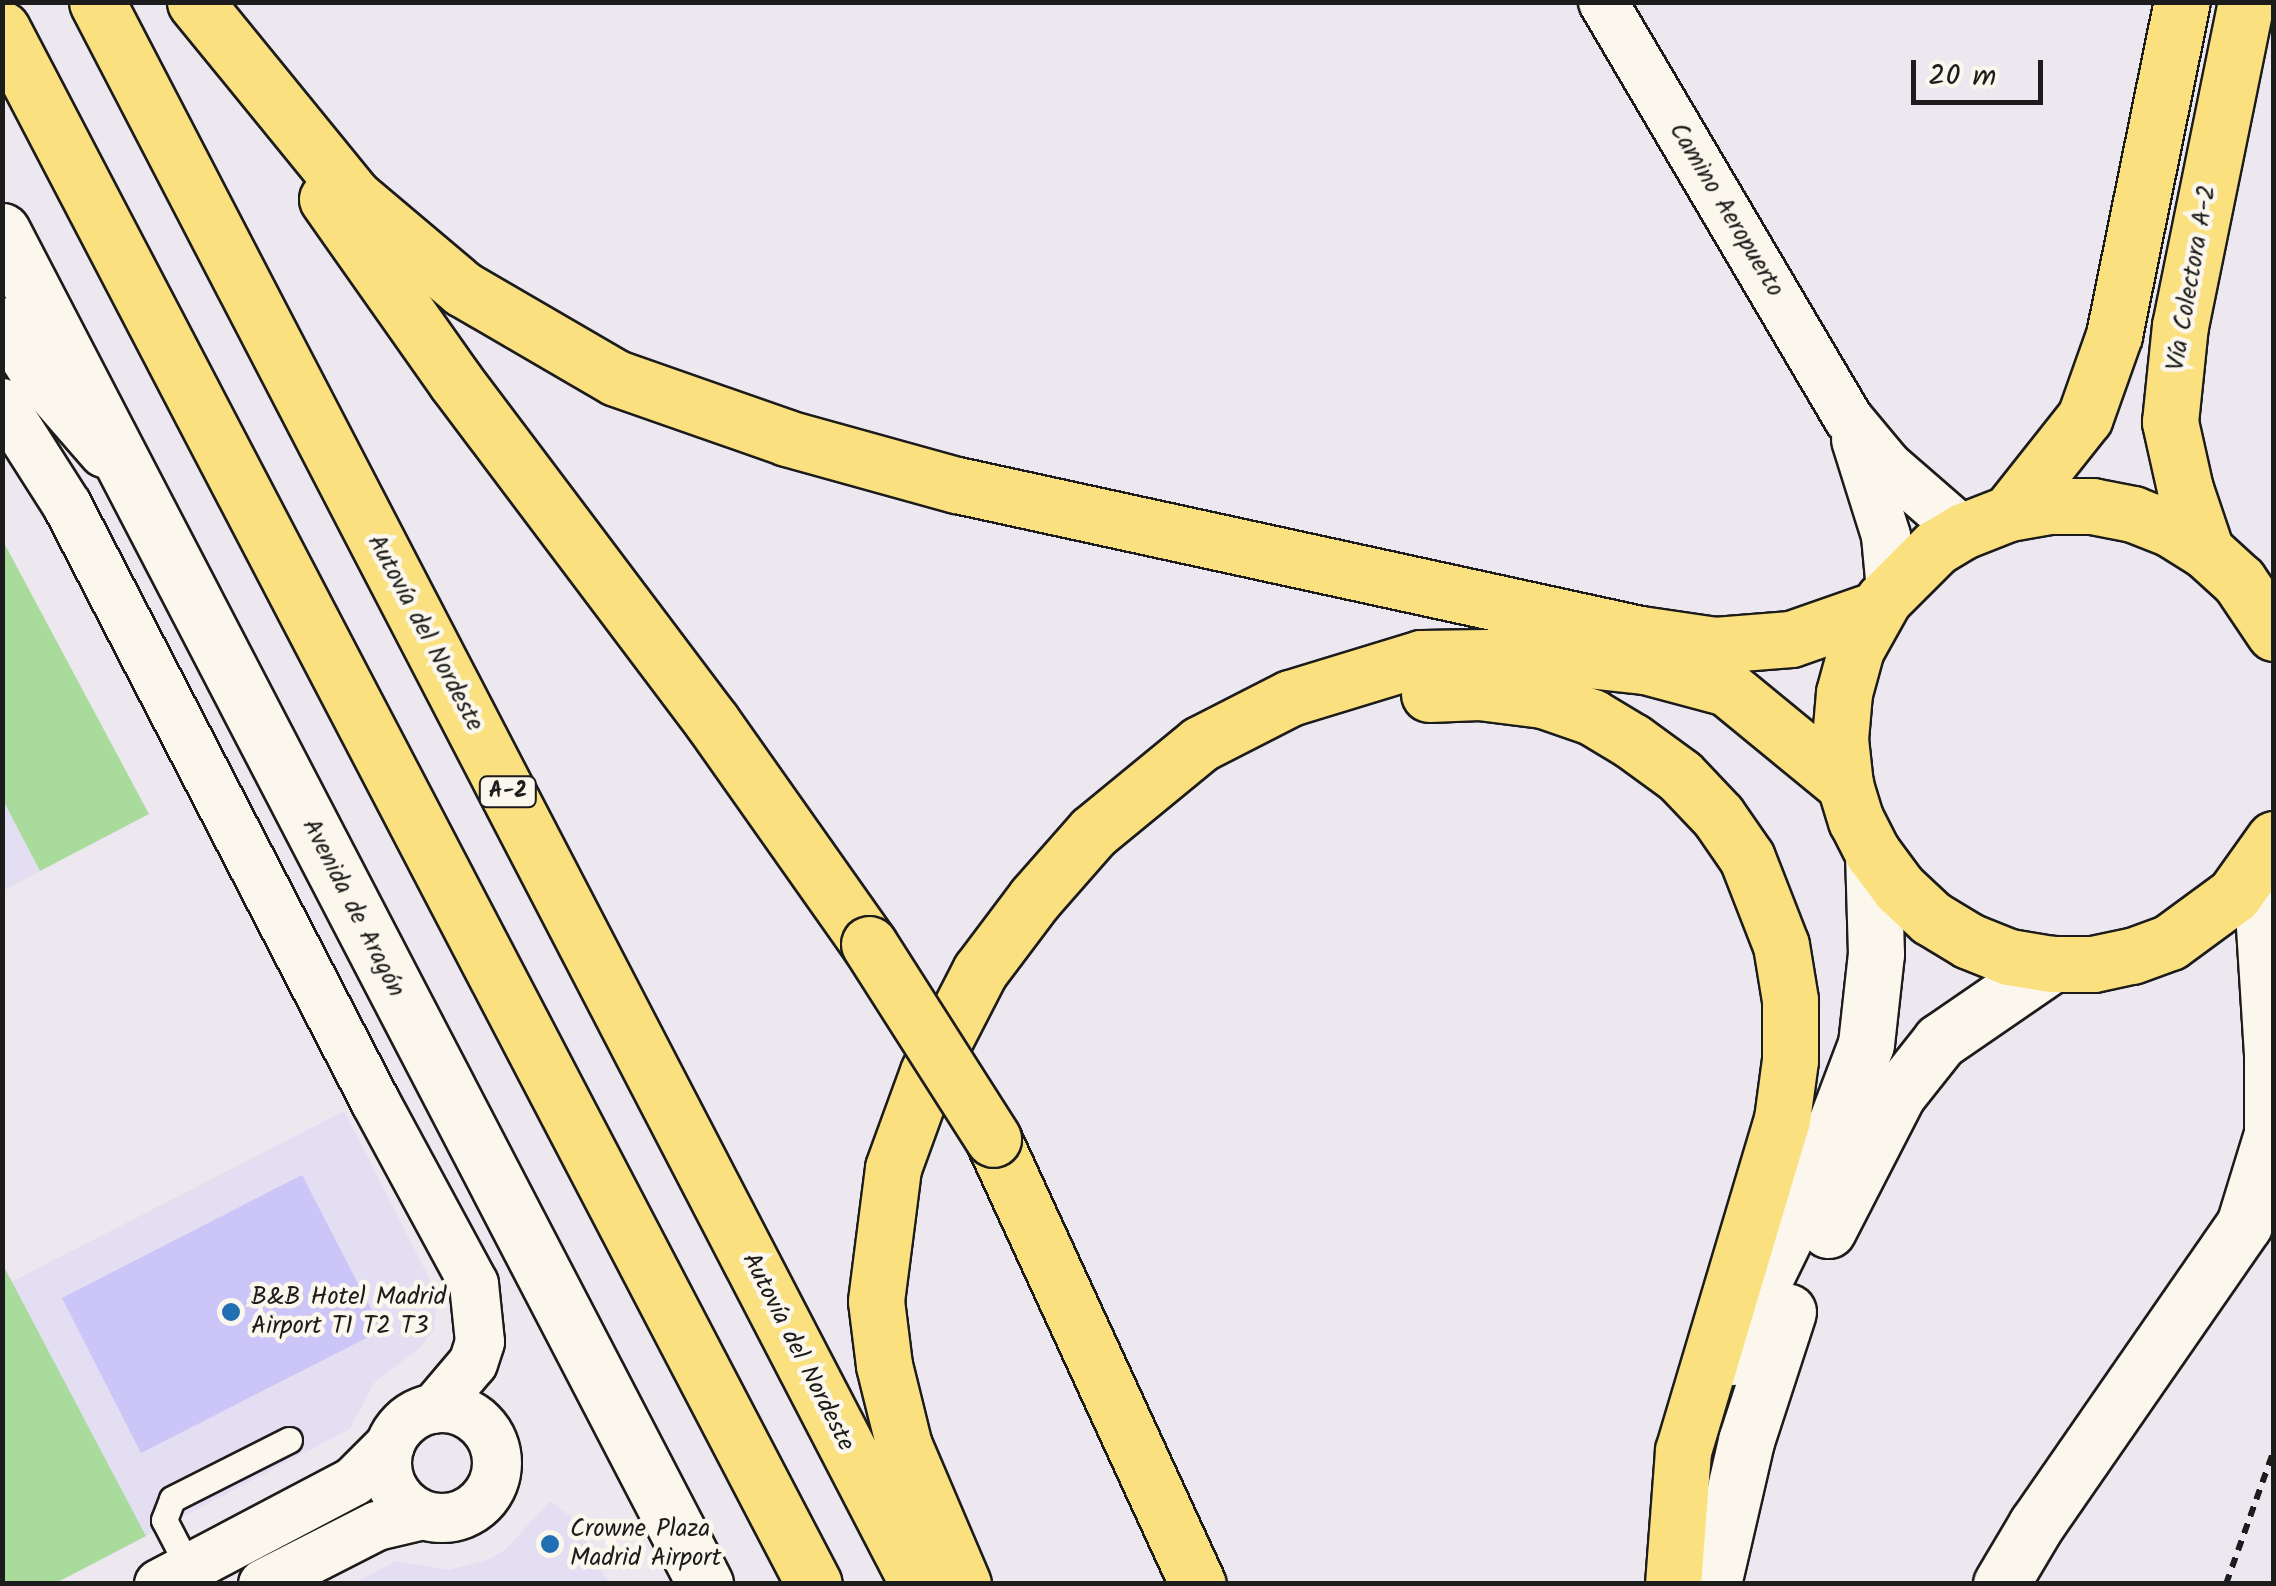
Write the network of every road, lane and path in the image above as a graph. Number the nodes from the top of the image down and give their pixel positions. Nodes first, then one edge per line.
1 (97, 2) edge
2 (192, 2) edge
3 (1603, 2) edge
4 (2182, 2) edge
5 (2246, 2) edge
6 (2, 29) edge
7 (2, 231) edge
8 (2, 322) edge
9 (2, 403) edge
10 (1848, 418) junction
11 (134, 486) junction
12 (1986, 522) junction
13 (2206, 551) junction
14 (1884, 599) junction
15 (2274, 633) edge
16 (1845, 784) junction
17 (1093, 832) junction
18 (2267, 851) edge
19 (1873, 854) junction
20 (2052, 964) junction
21 (434, 1409) junction
22 (289, 1440) dead end
23 (390, 1446) junction
24 (2274, 1450) edge
25 (665, 1509) junction
26 (424, 1515) junction
27 (174, 1576) edge
28 (263, 1584) edge
29 (684, 1584) edge
30 (705, 1584) edge
31 (814, 1584) edge
32 (918, 1584) edge
33 (963, 1584) edge
34 (1198, 1584) edge
35 (1675, 1584) edge
36 (1714, 1584) edge
37 (2001, 1584) edge
38 (2226, 1584) edge

1 - 32 main road, Autovía del Nordeste / A-2
2 - 14 main road
2 - 34 main road, bridge
3 - 10 street, Camino Aeropuerto
4 - 12 main road
5 - 13 main road, Vía Colectora A-2
6 - 31 main road
7 - 11 street, Avenida de Aragón
8 - 11 street
9 - 21 street
10 - 12 street, Camino Aeropuerto
10 - 14 street, Camino Aeropuerto
11 - 25 street, Avenida de Aragón
12 - 13 main road
12 - 14 main road
13 - 15 main road
14 - 16 main road
16 - 17 main road
16 - 19 main road
17 - 33 main road
17 - 35 main road
18 - 20 main road
18 - 37 street
19 - 20 main road
19 - 35 street
20 - 36 street
21 - 23 street
21 - 26 street
22 - 27 lane
23 - 26 street
23 - 27 street
24 - 38 path
25 - 29 street
25 - 30 street, Avenida de Aragón
26 - 28 street

